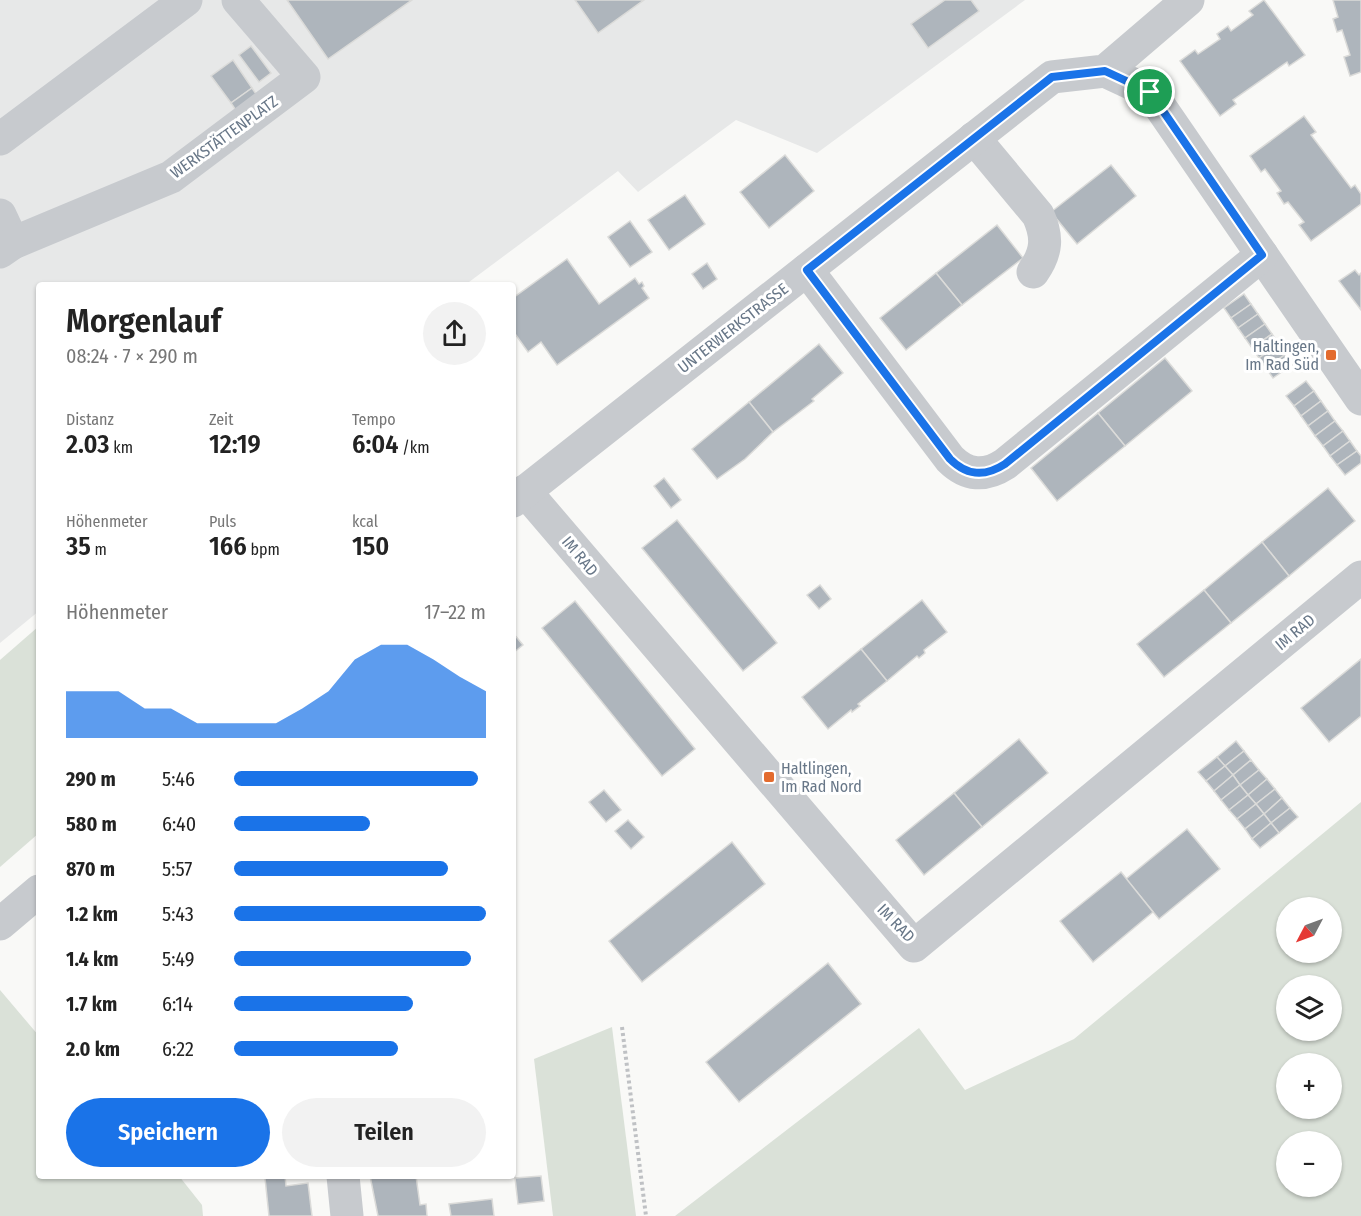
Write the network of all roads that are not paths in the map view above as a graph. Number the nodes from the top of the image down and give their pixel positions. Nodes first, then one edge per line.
1 (186, 0) edge
2 (238, 0) edge
3 (1188, 0) edge
4 (1105, 71) junction
5 (974, 138) junction
6 (0, 139) edge
7 (4, 237) edge
8 (1262, 255) junction
9 (807, 270) junction
10 (1033, 272) dead end
11 (1361, 399) edge
12 (519, 496) edge
13 (1361, 577) edge
14 (36, 894) edge
15 (0, 924) edge
16 (343, 1179) edge
17 (347, 1216) edge

1 - 6 street
2 - 7 street, WERKSTÄTTENPLATZ
3 - 4 street
4 - 5 street, UNTERWERKSTRASSE
4 - 8 street
5 - 9 street, UNTERWERKSTRASSE
5 - 10 street
8 - 9 street
8 - 11 street
9 - 12 street, UNTERWERKSTRASSE
12 - 13 street, IM RAD
14 - 15 street
16 - 17 street

